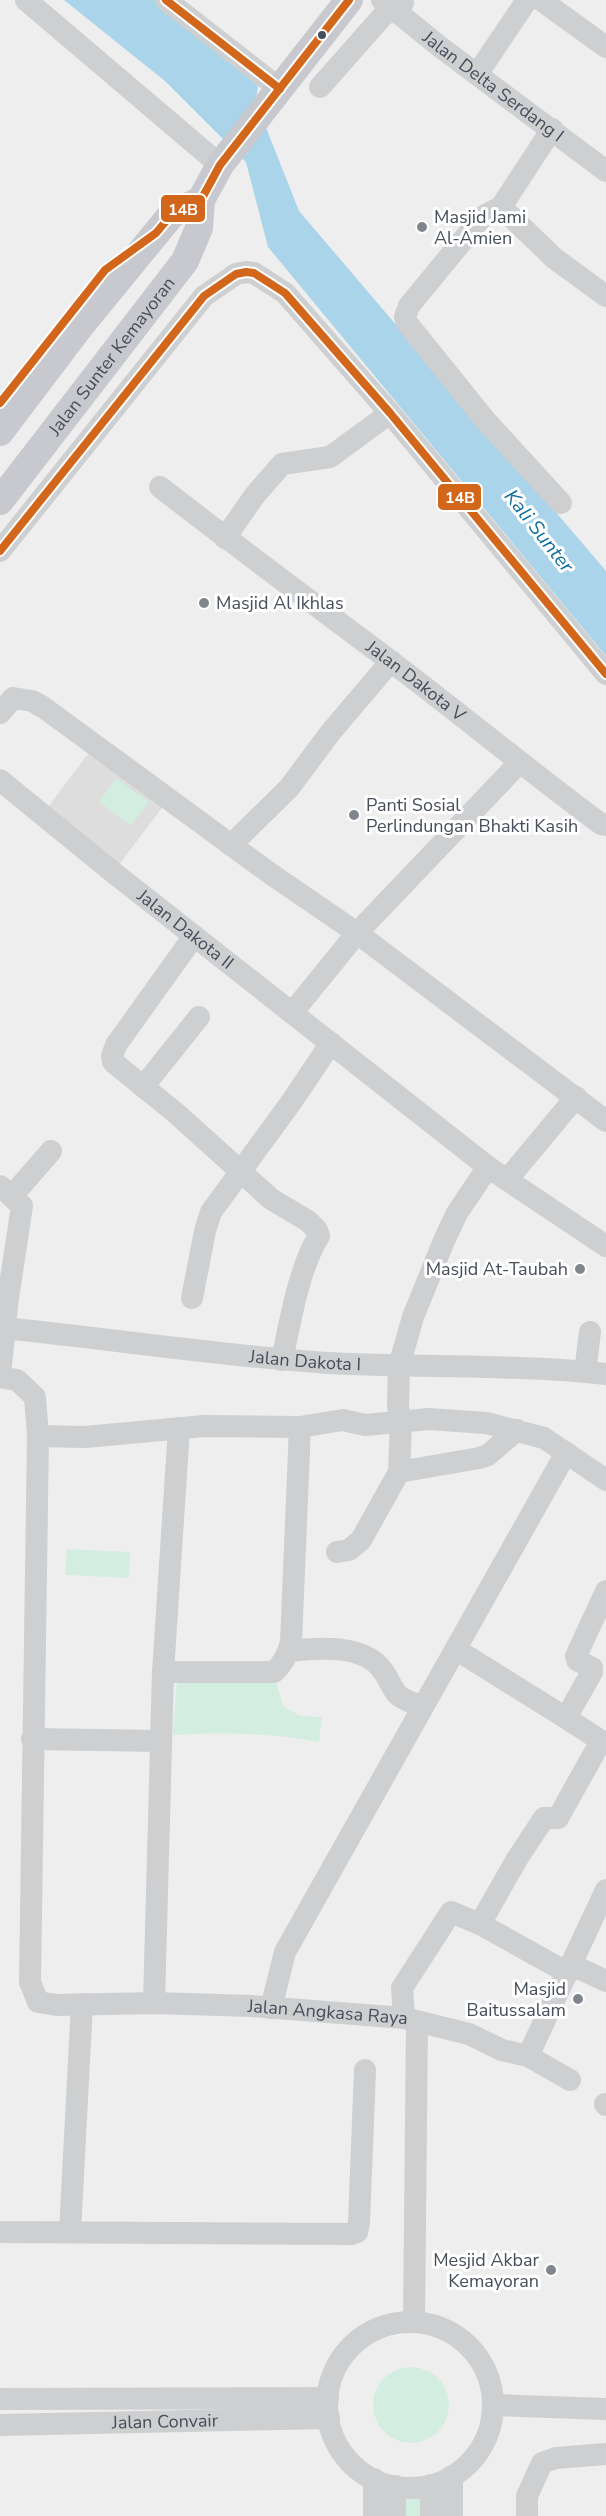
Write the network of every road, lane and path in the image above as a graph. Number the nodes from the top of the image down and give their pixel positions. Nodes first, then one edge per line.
1 (26, 0) edge
2 (166, 0) edge
3 (349, 0) edge
4 (527, 0) edge
5 (541, 0) edge
6 (395, 4) edge
7 (606, 47) edge
8 (478, 73) junction
9 (320, 87) dead end
10 (274, 96) junction
11 (552, 129) junction
12 (226, 157) junction
13 (606, 171) edge
14 (201, 200) junction
15 (501, 207) junction
16 (156, 233) junction
17 (606, 296) edge
18 (52, 364) junction
19 (86, 392) junction
20 (0, 403) edge
21 (390, 413) junction
22 (0, 432) edge
23 (160, 487) dead end
24 (0, 501) edge
25 (561, 503) dead end
26 (225, 538) junction
27 (0, 551) edge
28 (391, 661) junction
29 (606, 674) edge
30 (0, 713) edge
31 (519, 763) junction
32 (0, 780) edge
33 (606, 825) edge
34 (231, 845) junction
35 (357, 933) junction
36 (194, 936) junction
37 (292, 1013) junction
38 (199, 1017) dead end
39 (331, 1043) junction
40 (143, 1087) junction
41 (576, 1097) junction
42 (606, 1121) edge
43 (51, 1151) dead end
44 (488, 1167) junction
45 (240, 1171) junction
46 (507, 1180) junction
47 (6, 1191) edge
48 (605, 1243) edge
49 (192, 1298) dead end
50 (4, 1328) junction
51 (590, 1332) dead end
52 (282, 1359) junction
53 (399, 1366) junction
54 (596, 1373) edge
55 (0, 1377) edge
56 (401, 1422) junction
57 (300, 1427) junction
58 (179, 1428) junction
59 (517, 1430) junction
60 (38, 1436) junction
61 (566, 1453) junction
62 (399, 1472) junction
63 (606, 1480) edge
64 (337, 1552) dead end
65 (606, 1591) edge
66 (457, 1650) junction
67 (289, 1651) junction
68 (163, 1672) junction
69 (422, 1707) junction
70 (566, 1718) junction
71 (32, 1739) junction
72 (161, 1741) junction
73 (603, 1742) edge
74 (606, 1890) edge
75 (480, 1924) junction
76 (570, 1969) junction
77 (606, 1981) edge
78 (154, 2003) junction
79 (82, 2004) junction
80 (271, 2008) junction
81 (410, 2020) junction
82 (528, 2056) junction
83 (364, 2070) dead end
84 (570, 2080) dead end
85 (0, 2232) edge
86 (70, 2232) junction
87 (414, 2321) junction
88 (0, 2399) edge
89 (493, 2404) junction
90 (328, 2408) junction
91 (606, 2409) edge
92 (0, 2426) edge
93 (606, 2454) edge
94 (441, 2481) junction
95 (384, 2483) junction
96 (374, 2516) edge
97 (395, 2516) edge
98 (431, 2516) edge
99 (452, 2516) edge
100 (527, 2516) edge

1 - 12 street
2 - 10 street
3 - 10 main road, Jalan Sunter Kemayoran
4 - 8 street
5 - 7 street
6 - 8 street, Jalan Delta Serdang I
6 - 9 street
8 - 11 street, Jalan Delta Serdang I
10 - 12 main road, Jalan Sunter Kemayoran
11 - 13 street, Jalan Delta Serdang I
11 - 15 street
12 - 14 main road, Jalan Sunter Kemayoran
14 - 16 main road
14 - 19 main road, Jalan Sunter Kemayoran
15 - 17 street
15 - 25 street
16 - 18 main road
16 - 20 main road
18 - 19 main road
18 - 22 main road
19 - 24 main road, Jalan Sunter Kemayoran
21 - 26 street
21 - 27 street
21 - 29 street
23 - 26 street, Jalan Dakota V
26 - 28 street, Jalan Dakota V
28 - 31 street, Jalan Dakota V
28 - 34 street
30 - 34 street
31 - 33 street, Jalan Dakota V
31 - 35 street
32 - 36 street, Jalan Dakota II
34 - 35 street
35 - 37 street
35 - 41 street
36 - 37 street, Jalan Dakota II
36 - 40 street
37 - 39 street, Jalan Dakota II
38 - 40 street
39 - 44 street, Jalan Dakota II
39 - 45 street
40 - 45 street
41 - 42 street
41 - 46 street
43 - 47 street
44 - 46 street, Jalan Dakota II
44 - 53 street
45 - 49 street
45 - 52 street
46 - 48 street, Jalan Dakota II
47 - 50 street
50 - 52 street, Jalan Dakota I
50 - 55 street
51 - 54 street
52 - 53 street, Jalan Dakota I
53 - 54 street, Jalan Dakota I
53 - 56 street
55 - 60 street
56 - 57 street
56 - 59 street
56 - 62 street
57 - 58 street
57 - 67 street
58 - 60 street
58 - 68 street
59 - 61 street
59 - 62 street
60 - 71 street
61 - 63 street
61 - 66 street
62 - 64 street
65 - 70 street
66 - 69 street
66 - 70 street
67 - 68 street
67 - 69 street
68 - 72 street
69 - 80 street
70 - 73 street
71 - 72 street
71 - 79 street, Jalan Angkasa Raya
72 - 78 street
73 - 75 street
74 - 76 street
75 - 76 street
75 - 81 street
76 - 77 street
76 - 82 street
78 - 79 street, Jalan Angkasa Raya
78 - 80 street, Jalan Angkasa Raya
79 - 86 street
80 - 81 street, Jalan Angkasa Raya
81 - 82 street
81 - 87 street, Jalan Angkasa Raya
82 - 84 street
83 - 86 street
85 - 86 street
87 - 89 street
87 - 90 street
88 - 90 street, Jalan Convair
89 - 91 street
89 - 94 street
90 - 92 street, Jalan Convair
90 - 95 street
93 - 100 street
94 - 95 street
94 - 98 street
94 - 99 street
95 - 96 street
95 - 97 street

